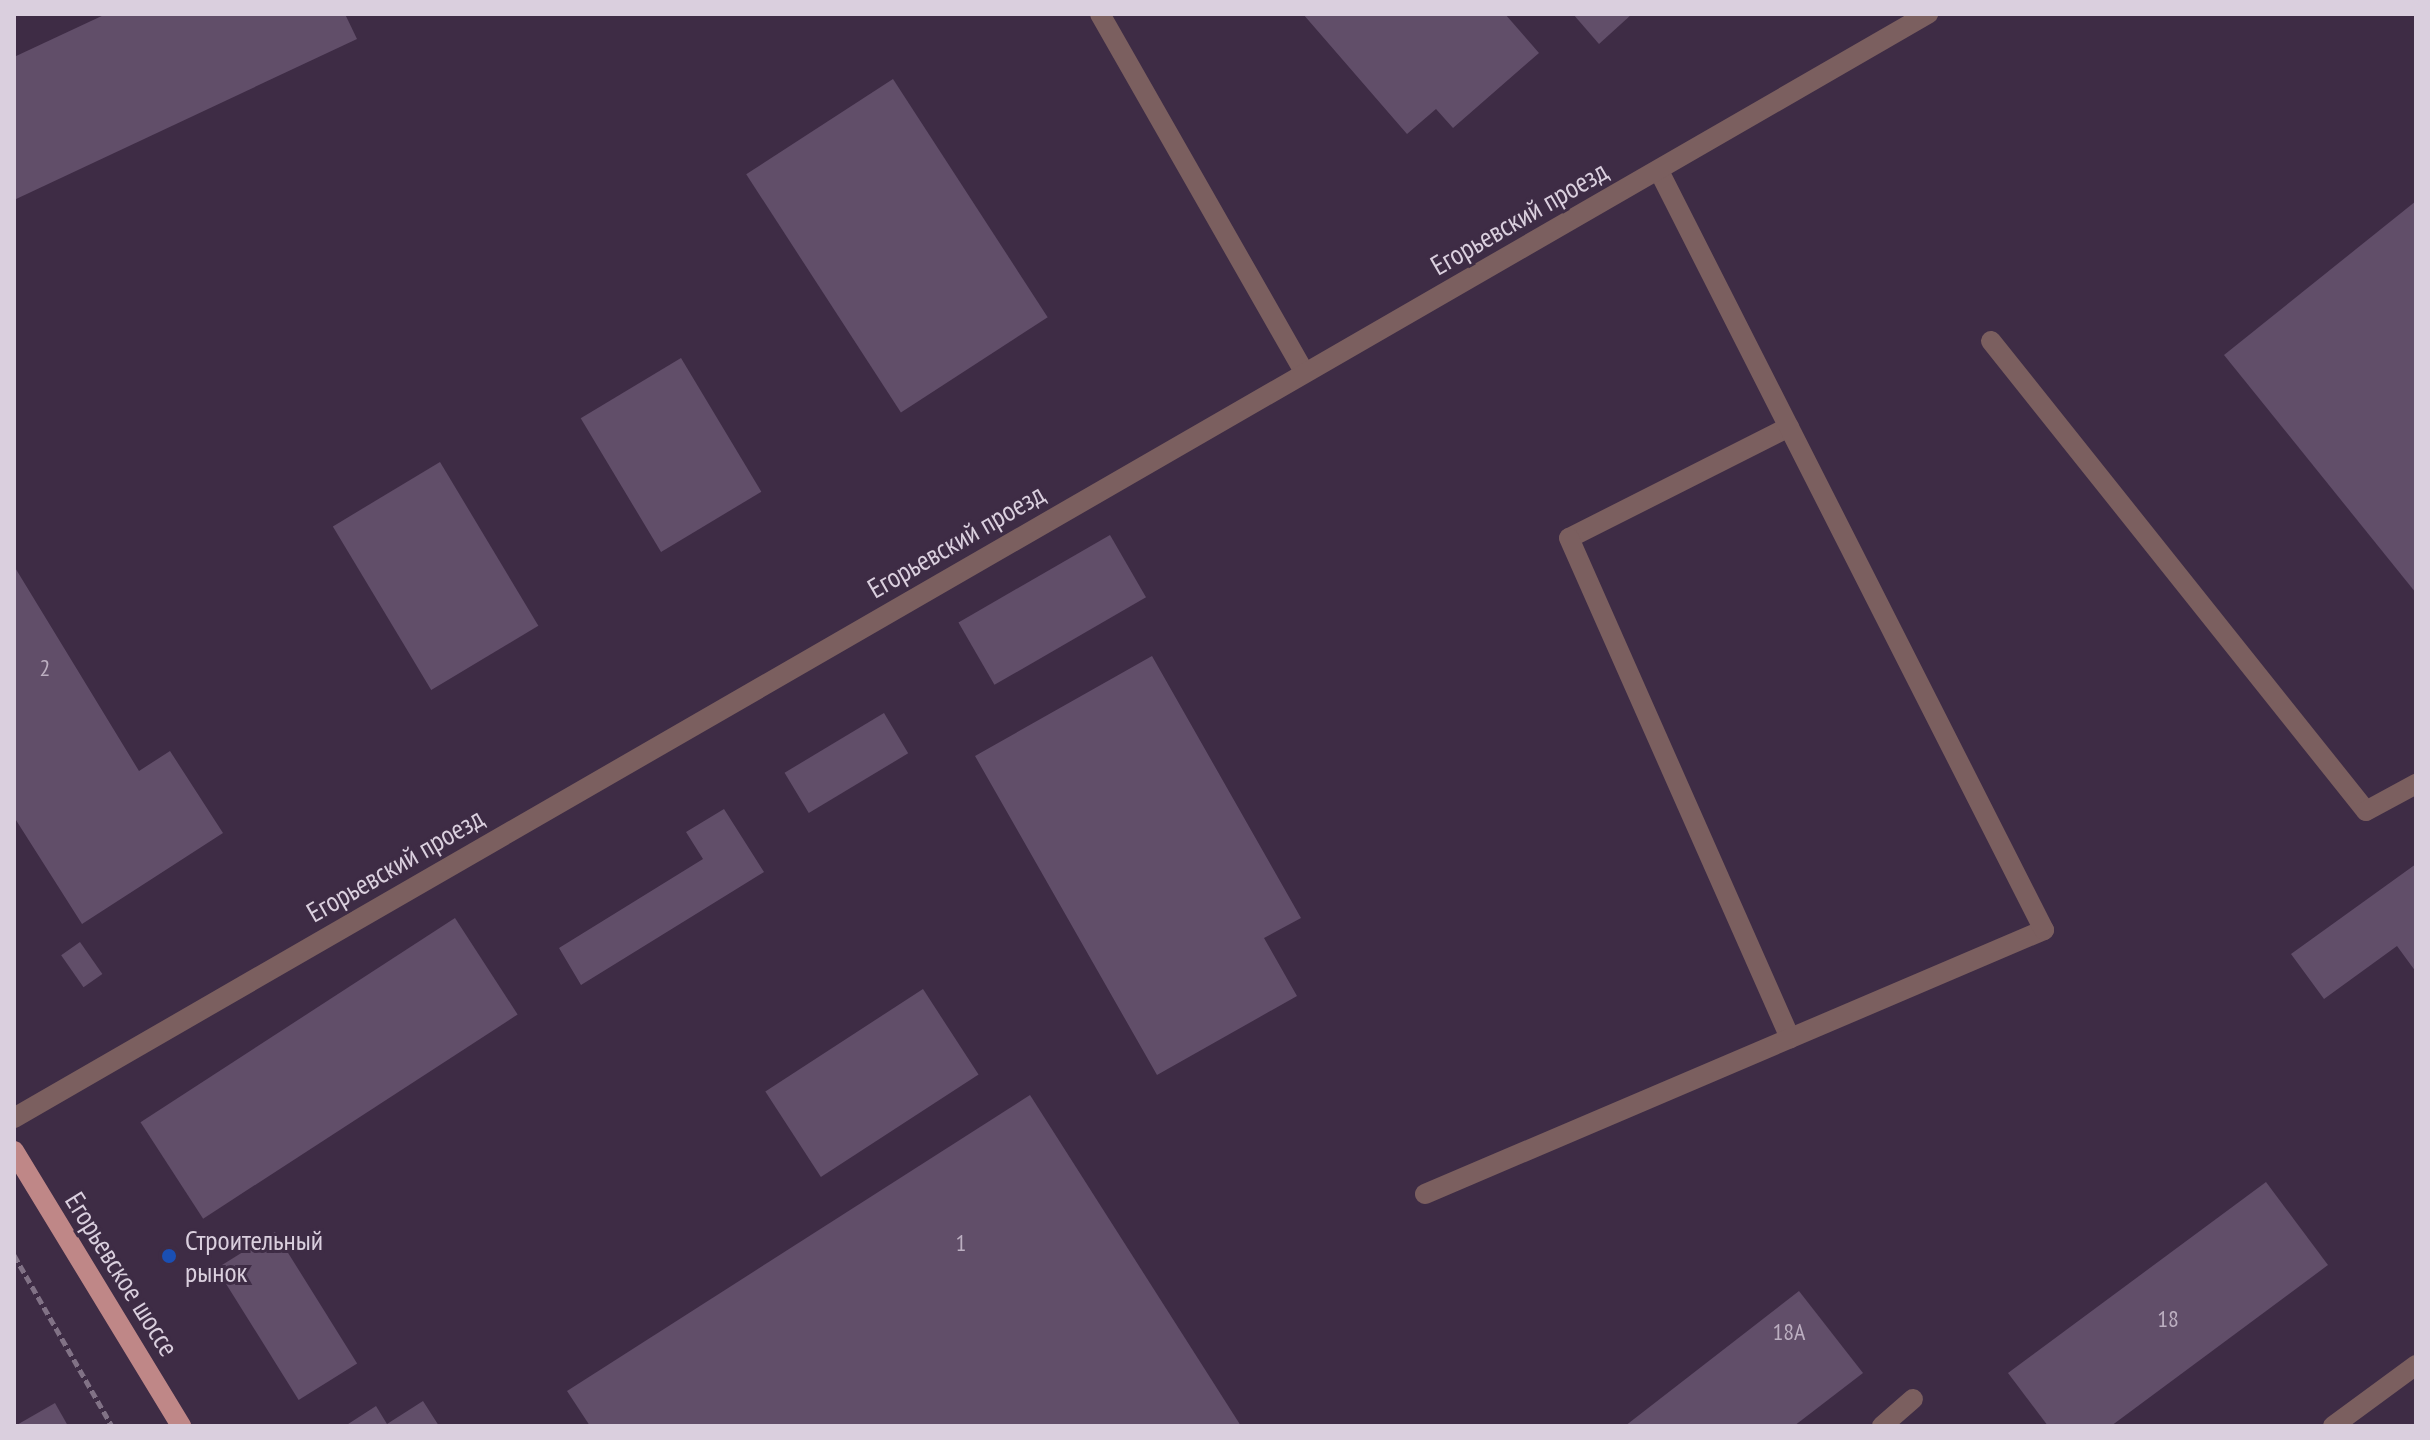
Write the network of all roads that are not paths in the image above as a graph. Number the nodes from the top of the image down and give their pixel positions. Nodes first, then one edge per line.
1 (1100, 14) edge
2 (1928, 14) edge
3 (1659, 171) junction
4 (1991, 341) dead end
5 (1304, 372) junction
6 (1789, 427) junction
7 (2416, 784) edge
8 (1790, 1038) junction
9 (14, 1118) edge
10 (14, 1151) edge
11 (1425, 1194) dead end
12 (2416, 1365) edge
13 (1913, 1399) dead end
14 (181, 1426) edge
15 (1882, 1426) edge
16 (2333, 1426) edge

1 - 5 street
2 - 3 street, Егорьевский проезд
3 - 5 street, Егорьевский проезд
3 - 6 street
4 - 7 street
5 - 9 street, Егорьевский проезд
6 - 8 street
6 - 8 street
8 - 11 street
10 - 14 main road, Егорьевское шоссе
12 - 16 street
13 - 15 street

